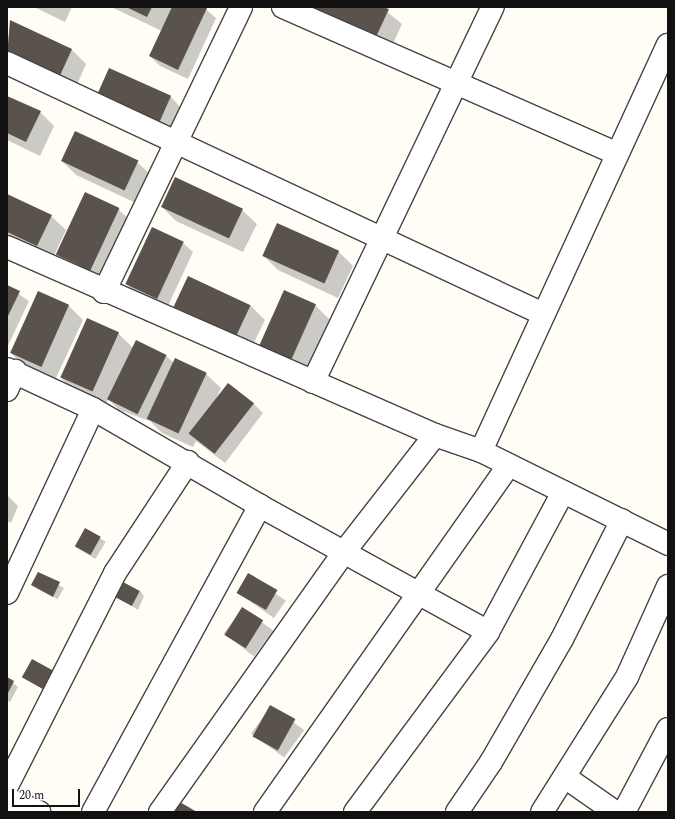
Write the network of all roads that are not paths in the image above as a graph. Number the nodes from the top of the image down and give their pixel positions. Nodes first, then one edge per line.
1 (241, 7) edge
2 (283, 7) edge
3 (493, 7) edge
4 (668, 45) edge
5 (7, 63) edge
6 (457, 83) junction
7 (174, 142) junction
8 (616, 153) junction
9 (382, 237) junction
10 (7, 247) edge
11 (104, 292) junction
12 (543, 314) junction
13 (10, 377) edge
14 (313, 382) junction
15 (92, 409) junction
16 (435, 435) junction
17 (481, 451) junction
18 (188, 462) junction
19 (509, 466) junction
20 (563, 492) junction
21 (260, 506) junction
22 (622, 520) junction
23 (668, 544) edge
24 (344, 552) junction
25 (668, 586) edge
26 (7, 593) edge
27 (422, 594) junction
28 (488, 632) junction
29 (668, 729) edge
30 (564, 777) junction
31 (7, 786) edge
32 (7, 799) edge
33 (40, 812) edge
34 (93, 812) edge
35 (160, 812) edge
36 (265, 812) edge
37 (355, 812) edge
38 (457, 812) edge
39 (542, 812) edge
40 (615, 812) edge
41 (624, 812) edge

1 - 7 street
2 - 6 street
3 - 6 street
4 - 8 street
5 - 7 street
6 - 8 street
6 - 9 street
7 - 9 street
7 - 11 street
8 - 12 street
9 - 12 street
9 - 14 street
10 - 11 street
11 - 14 street
12 - 17 street
13 - 15 street
14 - 16 street
15 - 18 street
15 - 26 street
16 - 17 street
16 - 24 street
17 - 19 street
18 - 21 street
18 - 31 street
19 - 20 street
19 - 27 street
20 - 22 street
20 - 28 street
21 - 24 street
21 - 34 street
22 - 23 street
22 - 38 street
24 - 27 street
24 - 35 street
25 - 30 street
27 - 28 street
27 - 36 street
28 - 37 street
29 - 41 street
30 - 39 street
30 - 40 street
32 - 33 street

